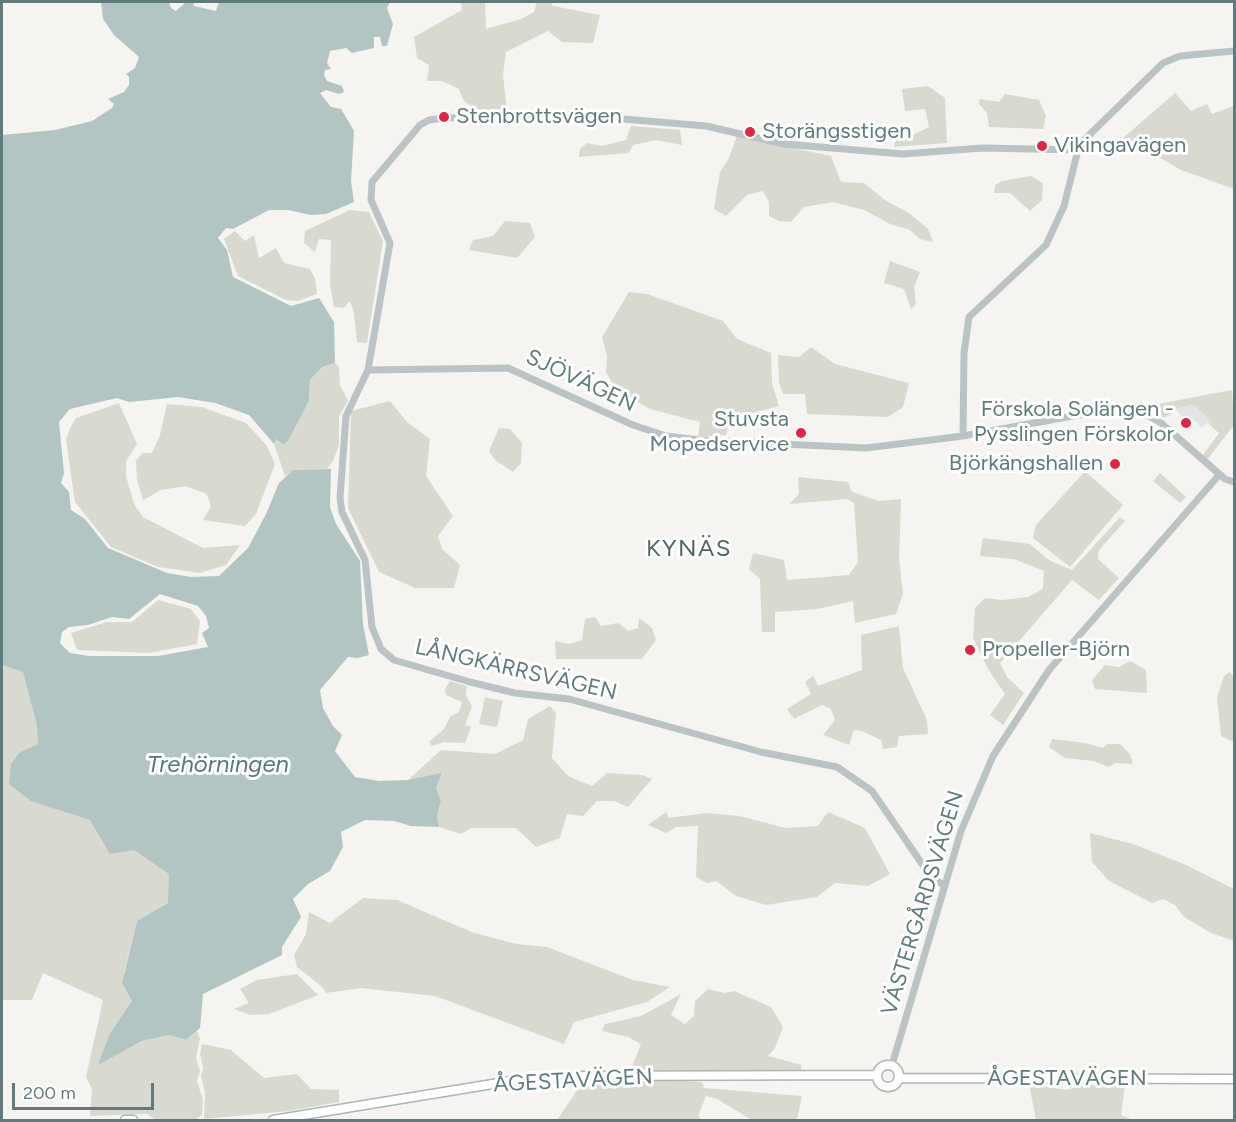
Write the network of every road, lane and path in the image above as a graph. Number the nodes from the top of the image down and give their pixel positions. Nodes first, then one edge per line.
1 (1234, 51) edge
2 (1078, 150) junction
3 (368, 370) junction
4 (963, 436) junction
5 (1219, 475) junction
6 (1234, 482) edge
7 (945, 886) junction
8 (892, 1065) junction
9 (877, 1075) junction
10 (899, 1078) junction
11 (1234, 1079) edge
12 (125, 1120) edge
13 (133, 1120) edge
14 (273, 1120) edge

1 - 2 street
2 - 3 street, LÅNGKÄRRSVÄGEN
2 - 4 street
3 - 4 street, SJÖVÄGEN
3 - 7 street, LÅNGKÄRRSVÄGEN
4 - 5 street, SJÖVÄGEN
5 - 6 street, SJÖVÄGEN
5 - 7 street, VÄSTERGÅRDSVÄGEN
7 - 8 street, VÄSTERGÅRDSVÄGEN
8 - 9 main road
8 - 10 main road
9 - 10 main road, ÅGESTAVÄGEN
9 - 14 main road, ÅGESTAVÄGEN
10 - 11 main road, ÅGESTAVÄGEN
12 - 13 main road

